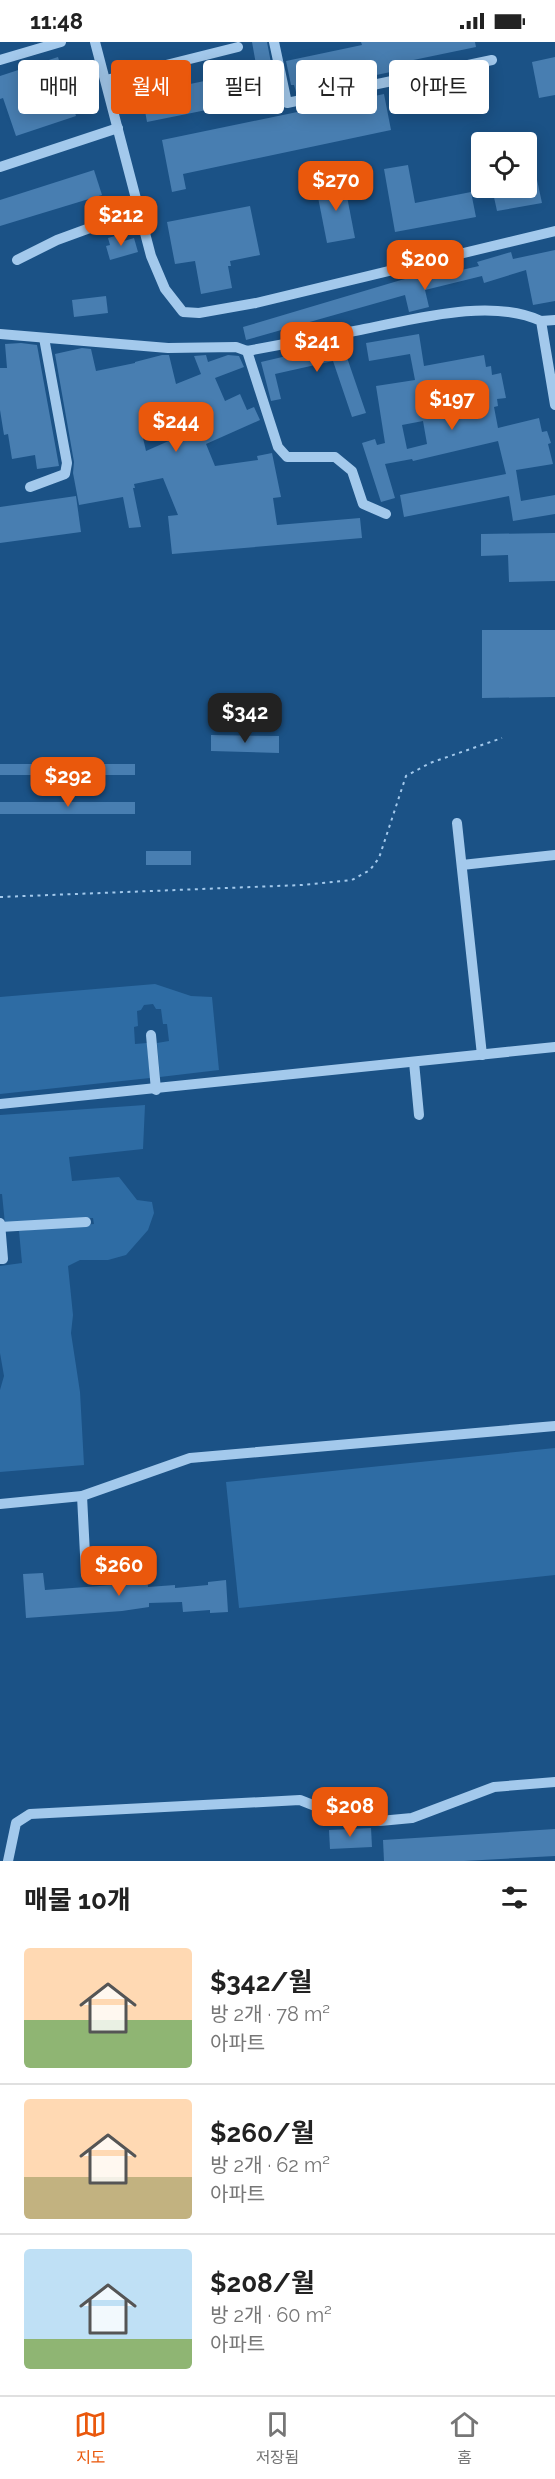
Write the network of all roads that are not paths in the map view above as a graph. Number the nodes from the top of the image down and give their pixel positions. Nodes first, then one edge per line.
1 (61, 42) edge
2 (95, 42) edge
3 (274, 42) edge
4 (238, 47) dead end
5 (0, 60) edge
6 (492, 60) dead end
7 (106, 80) junction
8 (118, 128) junction
9 (0, 167) edge
10 (139, 210) junction
11 (555, 231) edge
12 (17, 260) dead end
13 (555, 320) edge
14 (541, 321) junction
15 (0, 334) edge
16 (44, 338) junction
17 (247, 351) junction
18 (555, 405) edge
19 (30, 487) dead end
20 (386, 514) dead end
21 (457, 823) dead end
22 (555, 855) edge
23 (462, 865) junction
24 (151, 1035) dead end
25 (555, 1047) edge
26 (482, 1055) junction
27 (414, 1062) junction
28 (156, 1090) junction
29 (0, 1104) edge
30 (419, 1114) dead end
31 (87, 1222) dead end
32 (0, 1225) edge
33 (0, 1259) edge
34 (555, 1426) edge
35 (82, 1496) junction
36 (0, 1504) edge
37 (86, 1574) dead end
38 (555, 1782) edge
39 (8, 1861) edge

1 - 5 street
2 - 7 street
3 - 6 street
4 - 7 street
7 - 8 street
8 - 9 street
8 - 10 street
10 - 11 street
10 - 12 street
13 - 14 street
14 - 17 street
14 - 18 street
15 - 16 street
16 - 17 street
16 - 19 street
17 - 20 street
21 - 23 street
22 - 23 street
23 - 26 street
24 - 28 street
25 - 26 street
26 - 27 street
27 - 28 street
27 - 30 street
28 - 29 street
31 - 32 street
32 - 33 street
34 - 35 street
35 - 36 street
35 - 37 street
38 - 39 street

